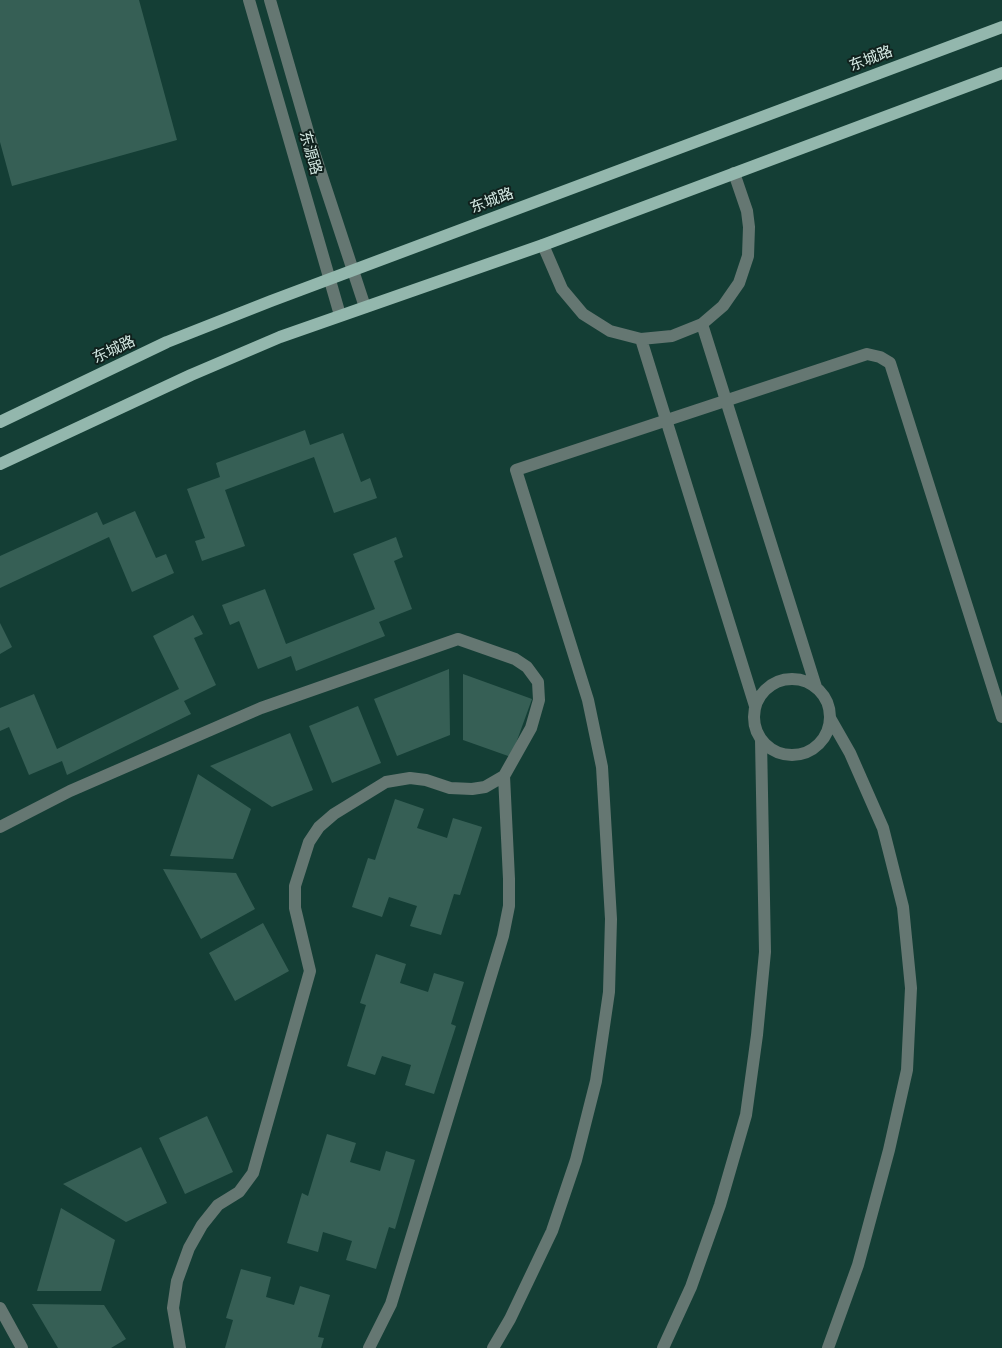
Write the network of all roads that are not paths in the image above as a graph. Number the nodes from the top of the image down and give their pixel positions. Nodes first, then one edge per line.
1 (249, 0) edge
2 (270, 0) edge
3 (1002, 27) edge
4 (1002, 73) edge
5 (734, 174) junction
6 (544, 245) junction
7 (353, 270) junction
8 (330, 279) junction
9 (365, 307) junction
10 (340, 315) junction
11 (702, 324) junction
12 (641, 339) junction
13 (727, 401) junction
14 (666, 421) junction
15 (0, 422) edge
16 (0, 464) edge
17 (816, 687) junction
18 (755, 706) junction
19 (1002, 717) edge
20 (830, 718) junction
21 (761, 740) junction
22 (504, 776) junction
23 (0, 827) edge
24 (0, 1308) edge
25 (22, 1348) edge
26 (180, 1348) edge
27 (370, 1348) edge
28 (493, 1348) edge
29 (663, 1348) edge
30 (828, 1348) edge

1 - 8 street, 东源路
2 - 7 street, 东源路
3 - 7 main road, 东城路
4 - 5 main road
5 - 6 main road
5 - 11 street
6 - 9 main road
6 - 12 street
7 - 8 main road, 东城路
7 - 9 street, 东源路
8 - 10 street, 东源路
8 - 15 main road, 东城路
9 - 10 main road
10 - 16 main road
11 - 12 street
11 - 13 street
12 - 14 street
13 - 14 street
13 - 17 street
13 - 19 street
14 - 18 street
14 - 28 street
17 - 18 street
17 - 20 street
18 - 21 street
20 - 21 street
20 - 30 street
21 - 29 street
22 - 23 street
22 - 26 street
22 - 27 street
24 - 25 street

